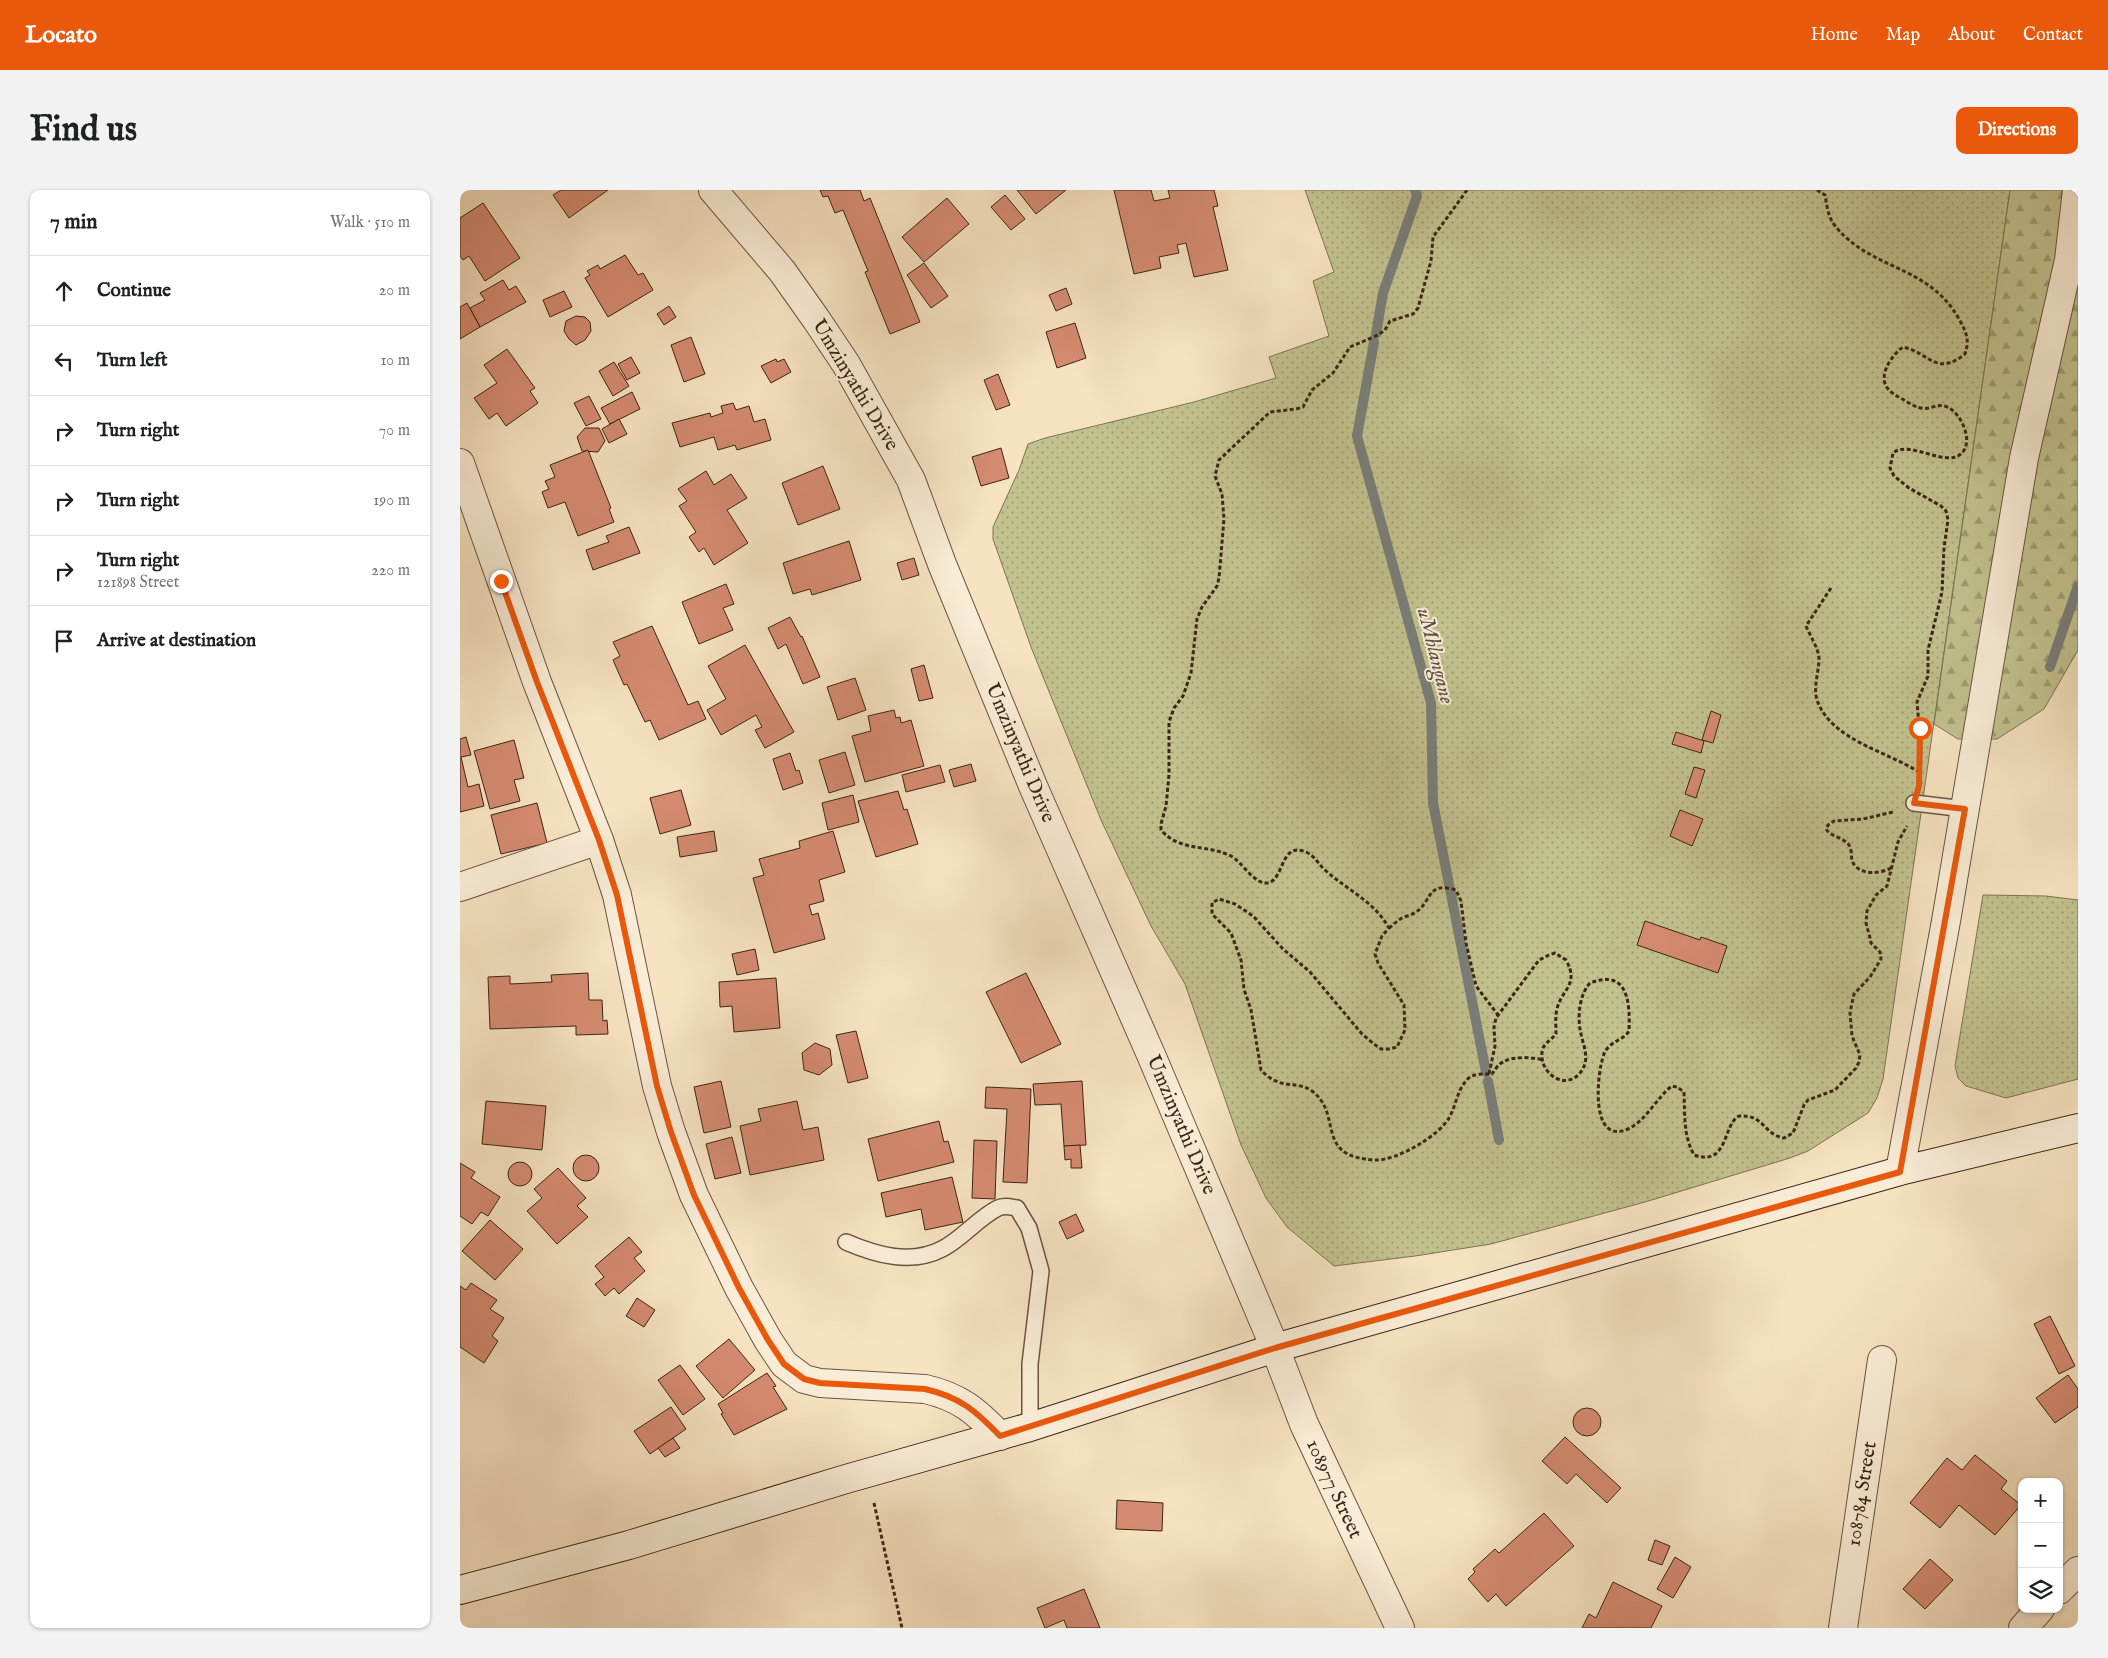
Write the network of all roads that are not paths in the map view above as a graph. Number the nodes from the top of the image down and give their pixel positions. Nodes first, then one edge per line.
1 (713, 190) edge
2 (2077, 190) edge
3 (460, 463) edge
4 (1914, 803) road end
5 (1965, 809) junction
6 (599, 840) junction
7 (460, 887) edge
8 (2078, 1128) edge
9 (1900, 1172) junction
10 (846, 1242) dead end
11 (1275, 1348) junction
12 (1882, 1360) dead end
13 (1030, 1427) junction
14 (1000, 1436) junction
15 (2078, 1571) edge
16 (2063, 1586) edge
17 (460, 1590) edge
18 (2036, 1613) edge
19 (1400, 1628) edge
20 (1842, 1628) edge
21 (2023, 1628) edge

1 - 11 street, Umzinyathi Drive
2 - 5 street
3 - 6 street
4 - 5 lane
5 - 9 street
6 - 7 street
6 - 14 street
8 - 9 street
9 - 11 street
10 - 13 lane
11 - 13 street
11 - 19 street, 108977 Street
12 - 20 street, 108784 Street
13 - 14 street
14 - 17 street
15 - 16 street
18 - 21 street

